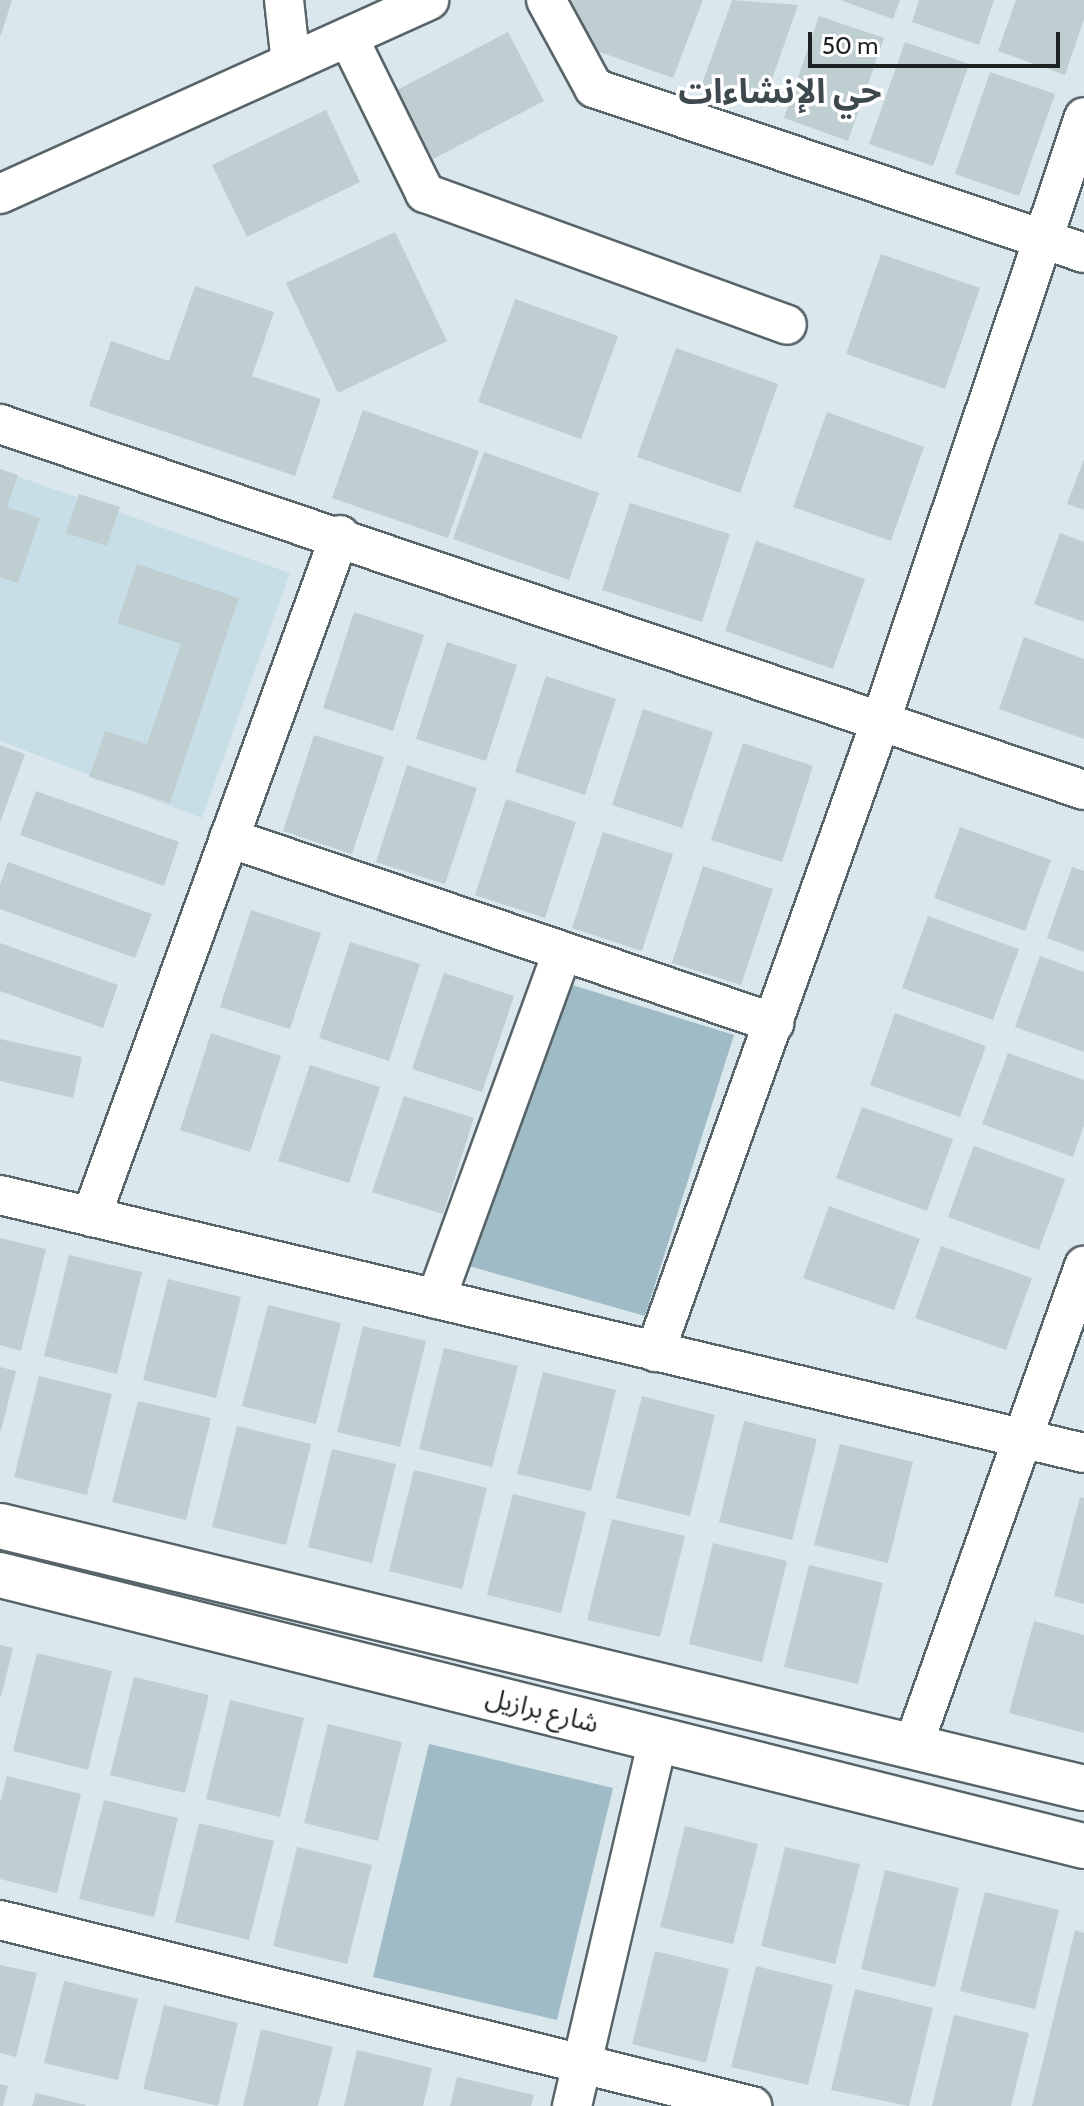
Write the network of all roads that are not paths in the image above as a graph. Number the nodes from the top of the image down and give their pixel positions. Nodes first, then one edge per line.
1 (284, 0) edge
2 (429, 0) edge
3 (546, 0) edge
4 (349, 39) junction
5 (291, 63) junction
6 (1084, 117) edge
7 (0, 194) edge
8 (1042, 237) junction
9 (1084, 253) edge
10 (787, 325) dead end
11 (0, 424) edge
12 (340, 535) junction
13 (881, 720) junction
14 (1084, 790) edge
15 (229, 838) junction
16 (563, 951) junction
17 (774, 1023) junction
18 (0, 1195) edge
19 (91, 1217) junction
20 (1084, 1266) edge
21 (436, 1299) junction
22 (655, 1352) junction
23 (1025, 1440) junction
24 (1084, 1453) edge
25 (0, 1526) edge
26 (0, 1575) edge
27 (658, 1740) junction
28 (913, 1746) junction
29 (1084, 1788) edge
30 (1084, 1846) edge
31 (0, 1920) edge
32 (582, 2065) junction
33 (572, 2106) edge
34 (752, 2106) edge

1 - 5 street
2 - 4 street
3 - 8 street
4 - 5 street
4 - 10 street
5 - 7 street
6 - 8 street
8 - 9 street
8 - 13 street
11 - 12 street
12 - 13 street
12 - 15 street
13 - 14 street
13 - 17 street
15 - 16 street
15 - 19 street
16 - 17 street
16 - 21 street
17 - 22 street
18 - 19 street
19 - 21 street
20 - 23 street
21 - 22 street
22 - 23 street
23 - 24 street
23 - 28 street
25 - 28 highway, شارع برازيل
26 - 27 highway, شارع برازيل
27 - 30 highway, شارع برازيل
27 - 32 street
28 - 29 highway, شارع برازيل
31 - 32 street
32 - 33 street
32 - 34 street

